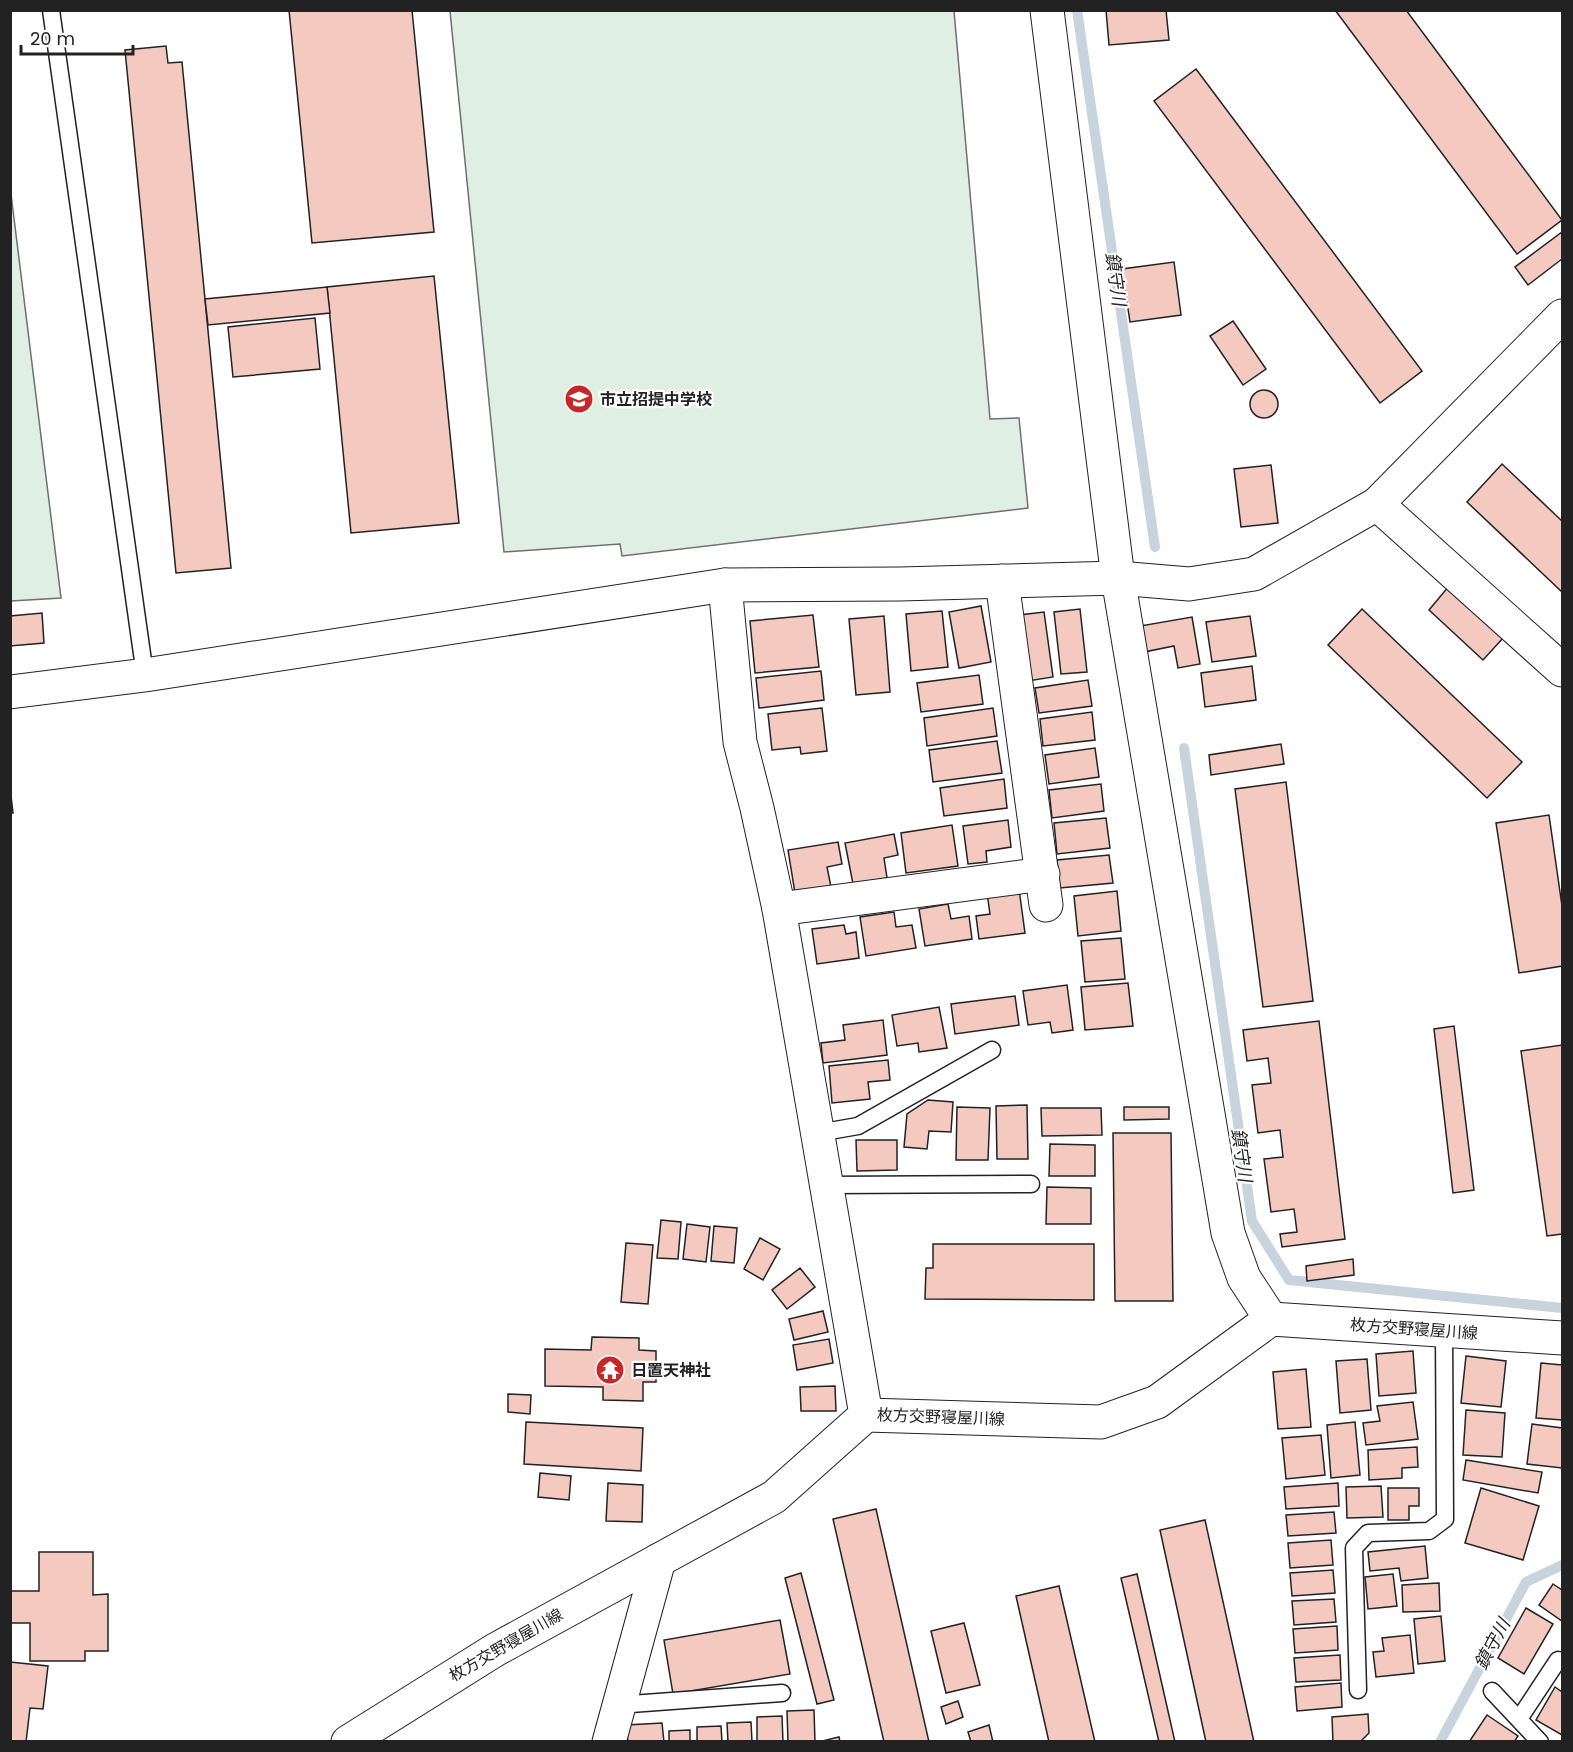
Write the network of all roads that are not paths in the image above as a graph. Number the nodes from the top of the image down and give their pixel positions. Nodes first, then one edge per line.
1 (51, 10) edge
2 (1047, 10) edge
3 (1563, 316) edge
4 (1377, 504) junction
5 (1118, 578) junction
6 (1002, 581) junction
7 (726, 585) junction
8 (1563, 670) edge
9 (145, 675) junction
10 (10, 692) edge
11 (779, 909) junction
12 (992, 1050) dead end
13 (818, 1133) junction
14 (1030, 1184) dead end
15 (827, 1185) junction
16 (1271, 1319) junction
17 (1444, 1331) junction
18 (1563, 1338) edge
19 (866, 1415) junction
20 (659, 1560) junction
21 (1558, 1660) dead end
22 (1359, 1690) dead end
23 (1492, 1691) dead end
24 (782, 1693) dead end
25 (618, 1705) junction
26 (1519, 1719) junction
27 (348, 1742) edge
28 (609, 1742) edge
29 (1540, 1742) edge

1 - 9 lane
2 - 5 street
3 - 4 street
4 - 5 street
4 - 8 street
5 - 6 street
5 - 16 street
6 - 7 street
6 - 11 street
7 - 9 street
7 - 11 street
9 - 10 street
11 - 13 street
12 - 13 lane
13 - 15 street
14 - 15 lane
15 - 19 street
16 - 17 street, 枚方交野寝屋川線
16 - 19 street, 枚方交野寝屋川線
17 - 18 street, 枚方交野寝屋川線
17 - 22 lane
19 - 20 street, 枚方交野寝屋川線
20 - 25 street
20 - 27 street, 枚方交野寝屋川線
21 - 26 lane
23 - 26 lane
24 - 25 lane
25 - 28 street
26 - 29 lane

